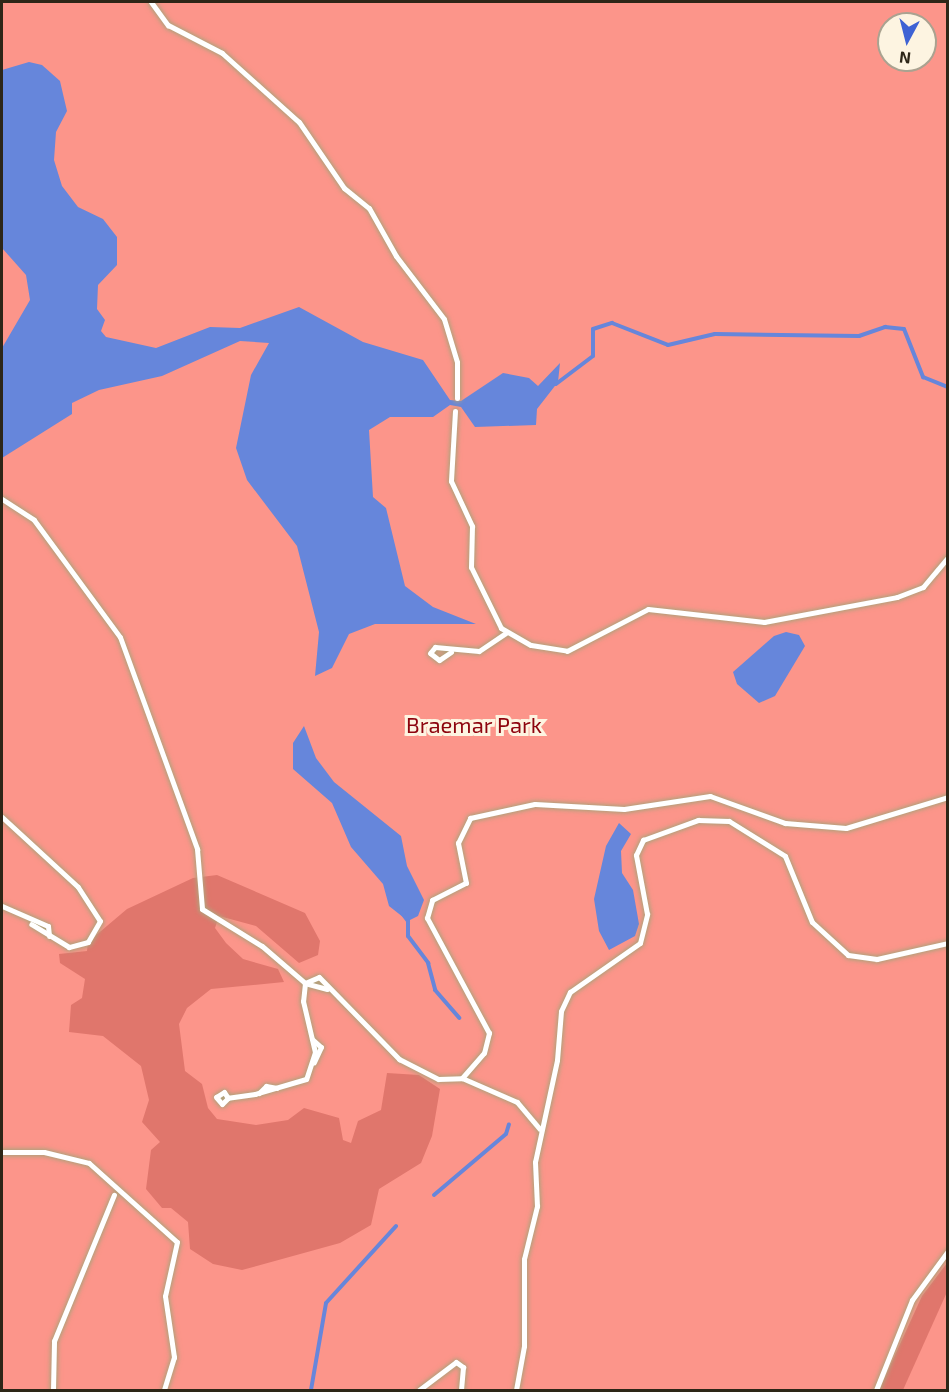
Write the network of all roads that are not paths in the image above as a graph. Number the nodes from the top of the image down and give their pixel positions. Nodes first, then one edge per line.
1 (151, 2) edge
2 (457, 398) dead end
3 (455, 411) dead end
4 (2, 499) edge
5 (948, 557) edge
6 (506, 633) junction
7 (451, 652) dead end
8 (948, 797) edge
9 (2, 818) edge
10 (2, 906) edge
11 (948, 943) edge
12 (305, 982) junction
13 (462, 1078) junction
14 (228, 1098) dead end
15 (540, 1129) junction
16 (2, 1152) edge
17 (114, 1195) dead end
18 (948, 1251) edge
19 (53, 1390) edge
20 (164, 1390) edge
21 (419, 1390) edge
22 (461, 1390) edge
23 (516, 1390) edge
24 (876, 1390) edge

1 - 2 lane
3 - 6 lane
4 - 12 lane
5 - 6 lane
6 - 7 lane
8 - 13 lane
9 - 10 lane
11 - 15 lane
12 - 13 lane
12 - 14 lane
13 - 15 lane
15 - 23 lane
16 - 20 lane
17 - 19 lane
18 - 24 lane
21 - 22 lane

